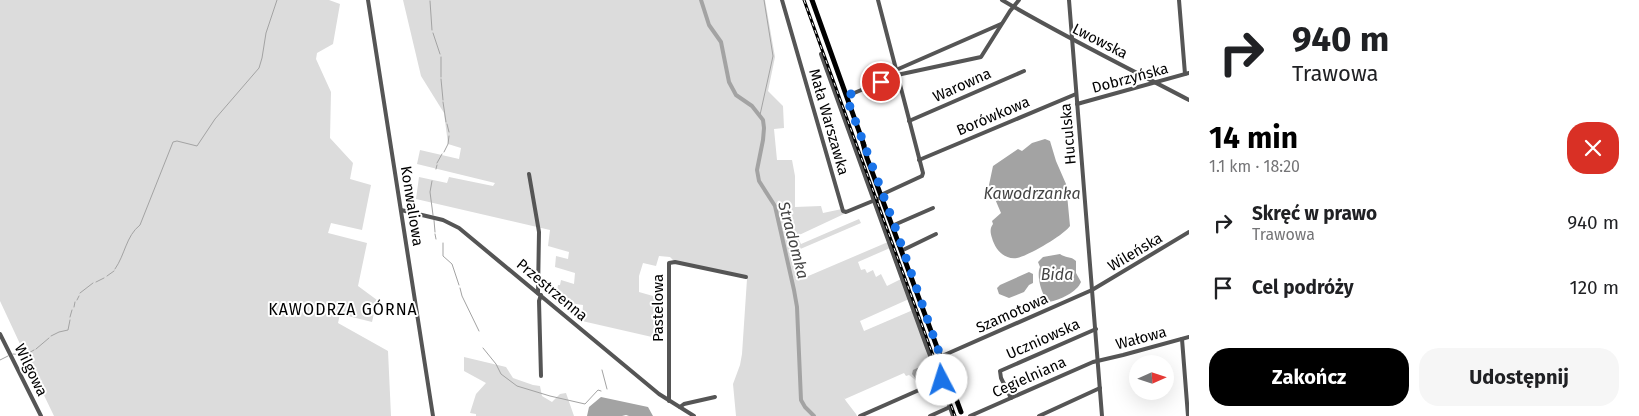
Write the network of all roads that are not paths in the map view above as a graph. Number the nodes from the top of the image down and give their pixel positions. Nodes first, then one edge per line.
1 (368, 0) edge
2 (782, 0) edge
3 (812, 0) edge
4 (878, 0) edge
5 (1002, 0) edge
6 (1019, 0) edge
7 (1069, 0) edge
8 (1179, 0) edge
9 (1013, 7) junction
10 (1001, 24) junction
11 (1071, 40) junction
12 (821, 54) dead end
13 (896, 70) junction
14 (1024, 71) dead end
15 (1187, 74) edge
16 (897, 75) junction
17 (1154, 82) junction
18 (1076, 94) junction
19 (846, 96) junction
20 (1189, 100) edge
21 (1077, 104) junction
22 (909, 121) junction
23 (864, 143) junction
24 (867, 158) junction
25 (920, 160) junction
26 (529, 174) dead end
27 (882, 196) junction
28 (874, 200) junction
29 (933, 208) dead end
30 (401, 210) junction
31 (894, 224) junction
32 (1189, 232) edge
33 (936, 234) dead end
34 (898, 240) junction
35 (902, 249) junction
36 (746, 277) dead end
37 (1092, 290) junction
38 (539, 294) junction
39 (930, 326) junction
40 (1096, 329) junction
41 (0, 334) edge
42 (1189, 337) edge
43 (1182, 339) junction
44 (942, 356) junction
45 (1098, 360) junction
46 (946, 372) junction
47 (541, 376) dead end
48 (944, 379) junction
49 (939, 381) junction
50 (950, 383) junction
51 (1100, 388) junction
52 (715, 397) dead end
53 (1011, 398) junction
54 (1188, 399) edge
55 (669, 401) junction
56 (950, 407) junction
57 (680, 408) junction
58 (962, 414) edge
59 (41, 416) edge
60 (432, 416) edge
61 (694, 416) edge
62 (860, 416) edge
63 (930, 416) edge
64 (953, 416) edge
65 (970, 416) edge
66 (1039, 416) edge
67 (1102, 416) edge
68 (1188, 416) edge

1 - 30 street, Konwaliowa
2 - 28 street, Mała Warszawka
3 - 19 main road
4 - 13 street
5 - 9 street, Lwowska
6 - 9 street
7 - 11 street, Huculska
8 - 15 street
9 - 10 street
9 - 11 street, Lwowska
10 - 13 street
10 - 16 street
11 - 17 street, Lwowska
11 - 18 street, Huculska
12 - 28 street
13 - 16 street
14 - 22 street, Warowna
15 - 17 street, Dobrzyńska
16 - 19 street
16 - 22 street
17 - 20 street, Lwowska
17 - 21 street, Dobrzyńska
18 - 21 street, Huculska
18 - 25 street, Borówkowa
19 - 23 main road
21 - 37 street, Huculska
22 - 25 street
23 - 24 main road
23 - 27 main road
24 - 27 street
24 - 34 main road
25 - 27 street, Mała Warszawka
26 - 38 street
27 - 28 street, Mała Warszawka
27 - 31 main road
27 - 34 street
28 - 49 street
29 - 31 street
30 - 38 street, Przestrzenna
30 - 60 street, Konwaliowa
31 - 35 main road
32 - 37 street, Wileńska
33 - 35 street
34 - 35 main road
35 - 39 main road
36 - 55 street, Pastelowa
37 - 40 street, Huculska
37 - 44 street, Szamotowa
38 - 47 street
38 - 55 street, Przestrzenna
39 - 44 main road
39 - 46 main road
40 - 45 street, Huculska
40 - 53 street, Uczniowska
41 - 59 street, Wilgowa
42 - 43 street, Wałowa
43 - 45 street, Wałowa
43 - 54 street
44 - 58 main road
45 - 51 street, Huculska
45 - 53 street, Cegielniana
46 - 48 street
46 - 50 main road
48 - 49 street
48 - 50 street
49 - 56 street
49 - 62 street
50 - 58 main road
51 - 66 street
51 - 67 street, Huculska
52 - 57 street
53 - 65 street, Cegielniana
54 - 68 street
55 - 57 street, Przestrzenna
56 - 63 street
56 - 64 street
57 - 61 street, Przestrzenna

